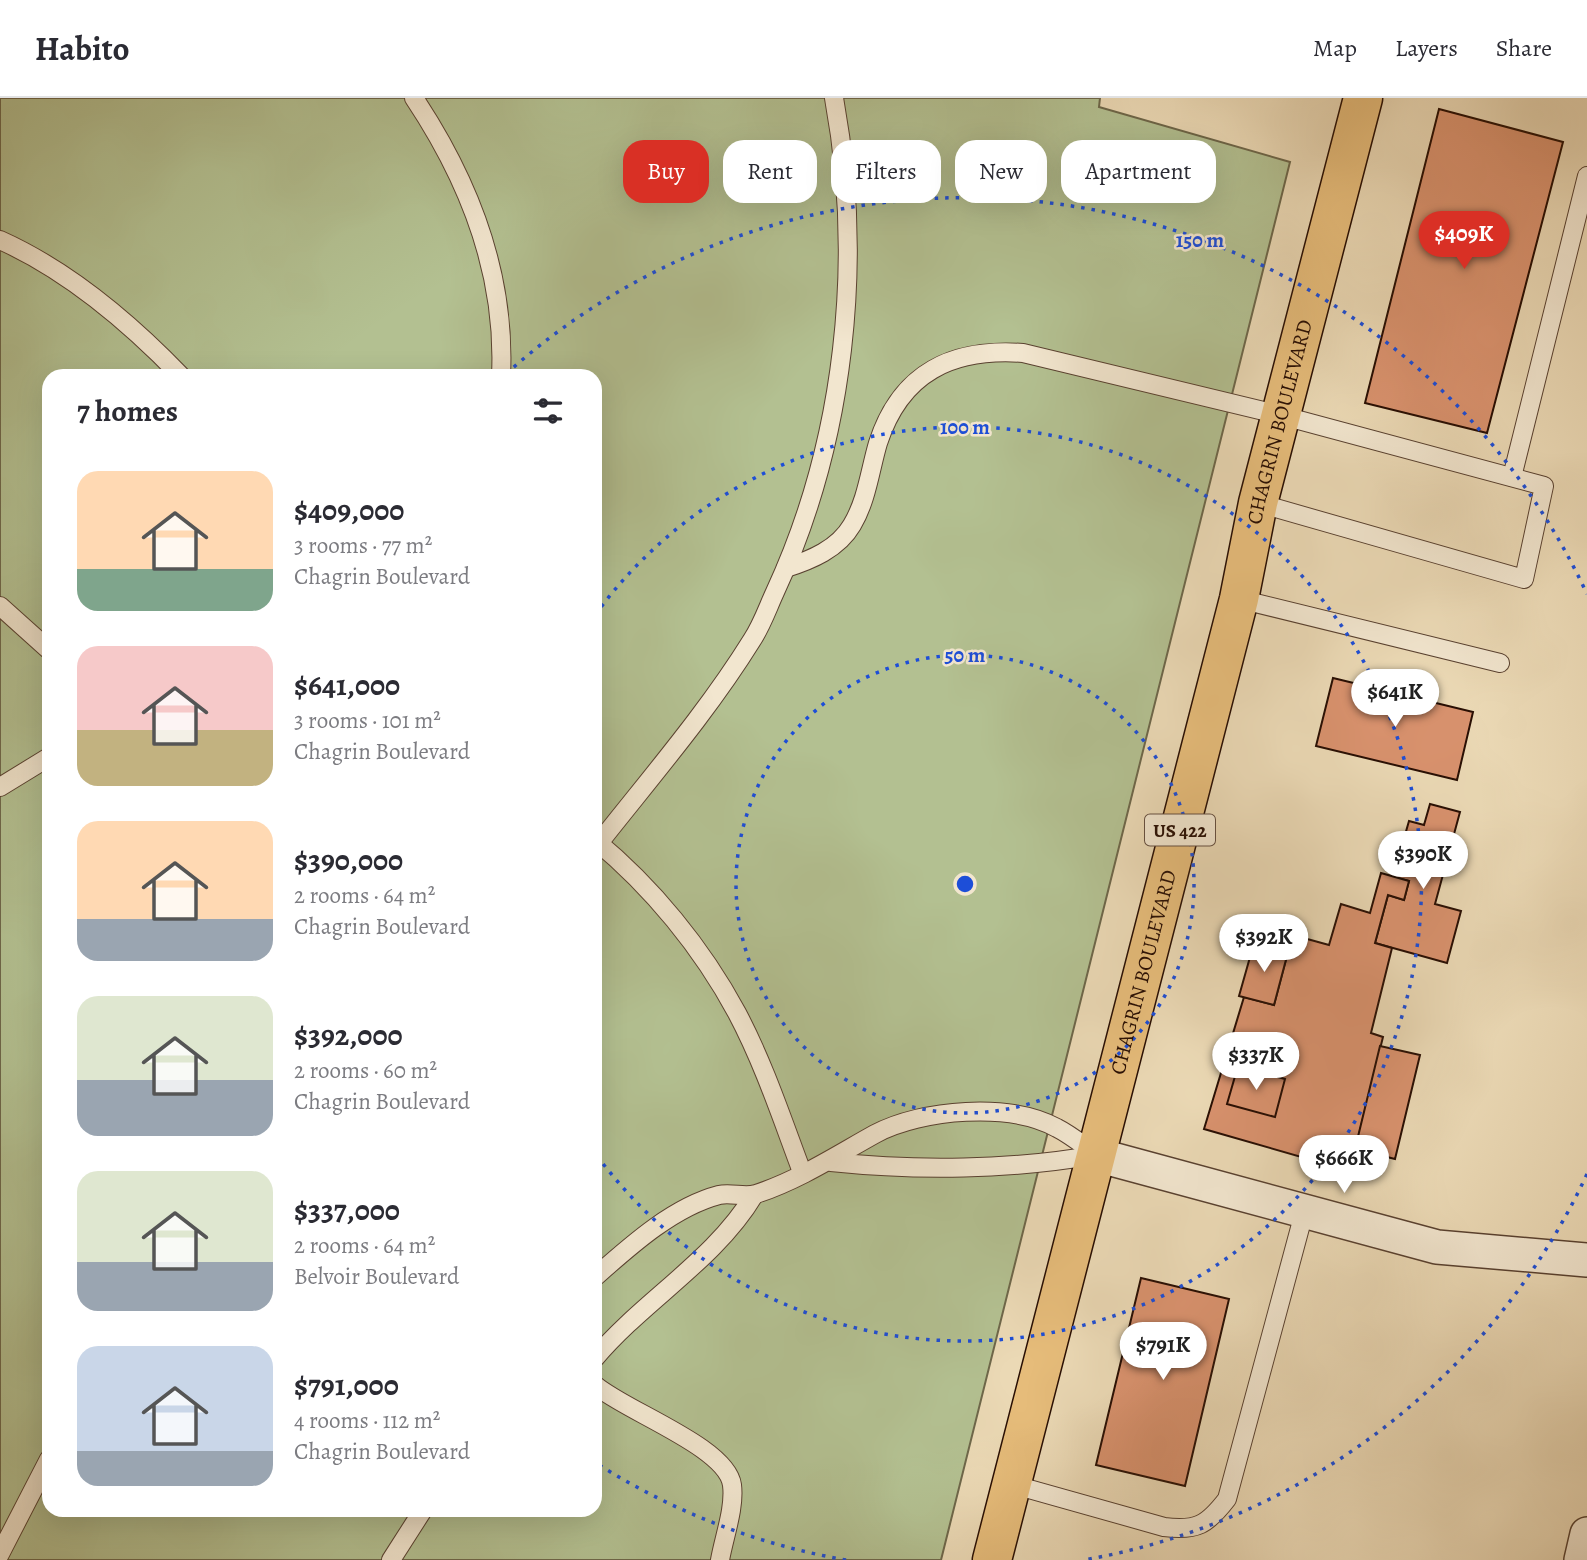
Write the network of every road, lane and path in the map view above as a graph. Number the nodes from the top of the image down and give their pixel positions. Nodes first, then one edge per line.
1 (414, 98) edge
2 (834, 98) edge
3 (1363, 98) edge
4 (1587, 176) edge
5 (0, 240) edge
6 (174, 369) edge
7 (501, 369) edge
8 (1280, 415) junction
9 (1512, 477) junction
10 (1258, 503) junction
11 (786, 568) junction
12 (1239, 599) junction
13 (0, 606) edge
14 (42, 644) edge
15 (1500, 663) dead end
16 (42, 761) edge
17 (0, 787) edge
18 (602, 835) edge
19 (602, 847) edge
20 (1097, 1155) junction
21 (831, 1162) junction
22 (802, 1172) junction
23 (754, 1195) junction
24 (1304, 1213) junction
25 (1587, 1260) edge
26 (602, 1271) edge
27 (602, 1350) edge
28 (602, 1391) edge
29 (42, 1473) edge
30 (1011, 1485) junction
31 (419, 1517) edge
32 (1587, 1534) edge
33 (0, 1554) edge
34 (391, 1560) edge
35 (720, 1560) edge
36 (992, 1560) edge
37 (1581, 1560) edge

1 - 7 lane
2 - 11 lane
3 - 8 main road, CHAGRIN BOULEVARD / US 422
4 - 9 lane
5 - 6 lane
8 - 9 lane
8 - 10 main road, CHAGRIN BOULEVARD / US 422
8 - 11 lane
9 - 10 lane
10 - 12 main road, CHAGRIN BOULEVARD / US 422
11 - 18 lane
12 - 15 lane
12 - 20 main road, CHAGRIN BOULEVARD / US 422
13 - 14 lane
16 - 17 lane
19 - 22 lane
20 - 21 lane
20 - 21 lane
20 - 24 street
20 - 30 main road, CHAGRIN BOULEVARD / US 422
21 - 22 lane
22 - 23 lane
23 - 26 lane
23 - 27 lane
24 - 25 street
24 - 30 lane
28 - 35 lane
29 - 33 lane
30 - 36 main road, CHAGRIN BOULEVARD / US 422
31 - 34 lane
32 - 37 street

